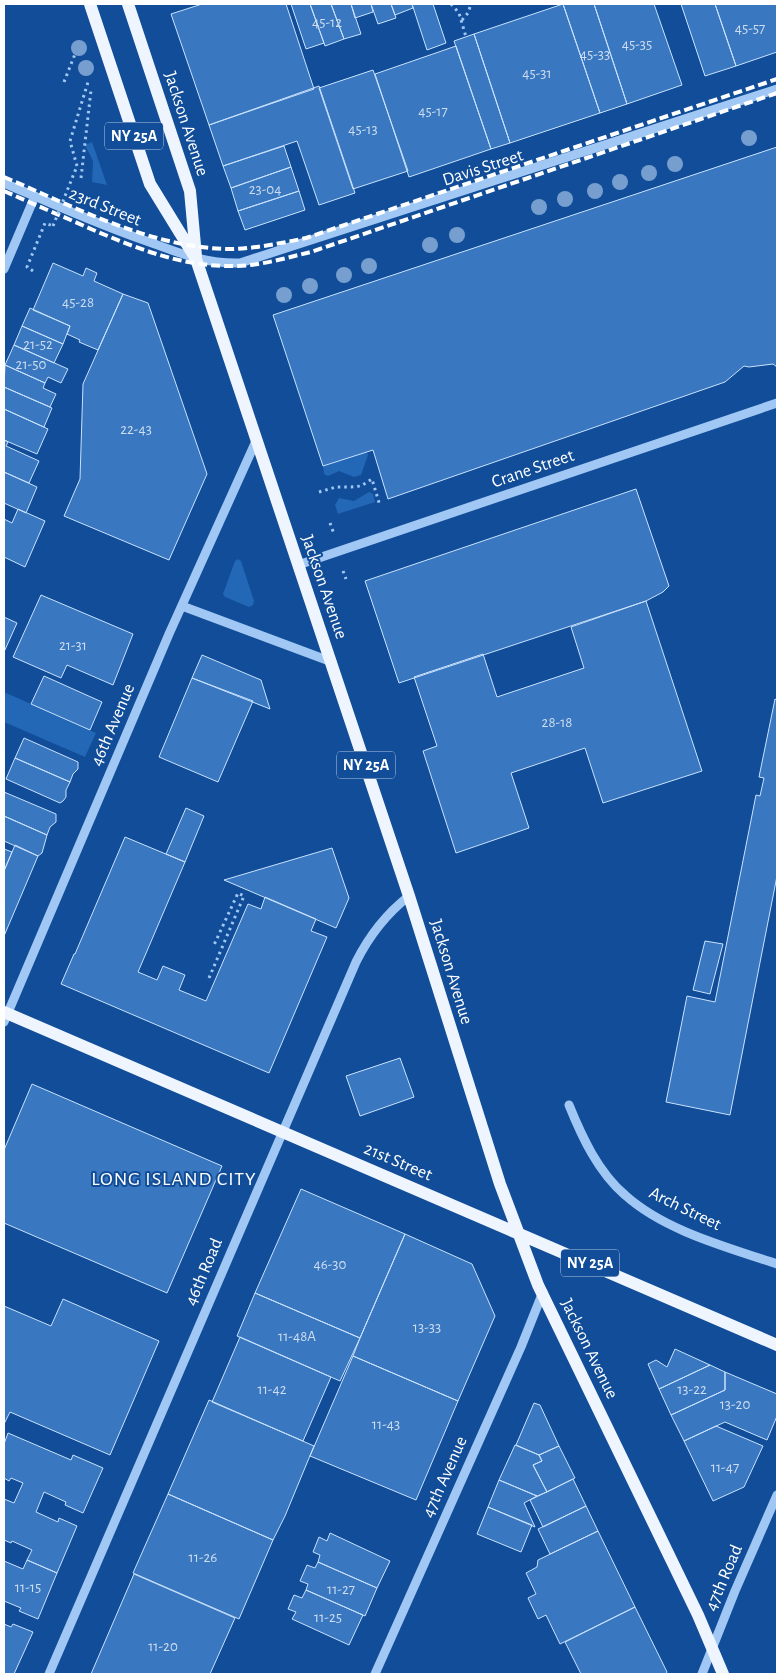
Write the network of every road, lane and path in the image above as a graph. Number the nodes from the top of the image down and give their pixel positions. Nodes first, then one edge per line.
1 (90, 4) edge
2 (128, 4) edge
3 (451, 4) edge
4 (471, 4) edge
5 (462, 20) junction
6 (466, 37) dead end
7 (74, 54) dead end
8 (64, 82) dead end
9 (88, 82) dead end
10 (777, 89) edge
11 (91, 90) dead end
12 (81, 178) dead end
13 (4, 183) edge
14 (35, 196) junction
15 (196, 259) junction
16 (4, 269) edge
17 (33, 271) dead end
18 (777, 403) edge
19 (256, 441) junction
20 (319, 492) dead end
21 (380, 506) dead end
22 (330, 523) dead end
23 (334, 534) dead end
24 (298, 565) junction
25 (344, 571) dead end
26 (346, 579) dead end
27 (182, 606) junction
28 (332, 662) junction
29 (409, 896) junction
30 (214, 945) dead end
31 (209, 978) dead end
32 (5, 1016) edge
33 (569, 1105) dead end
34 (283, 1131) junction
35 (519, 1233) junction
36 (777, 1264) edge
37 (543, 1292) junction
38 (777, 1345) edge
39 (777, 1495) edge
40 (713, 1647) junction
41 (49, 1674) edge
42 (375, 1674) edge
43 (702, 1674) edge
44 (723, 1674) edge

1 - 15 main road, Jackson Avenue / NY 25A
2 - 15 main road, Jackson Avenue / NY 25A
3 - 5 path
4 - 5 path
5 - 6 path
7 - 8 path
9 - 17 path, bridge
10 - 15 street, Davis Street
11 - 12 path
13 - 14 street, 23rd Street
14 - 15 street, 23rd Street
14 - 16 street
15 - 19 main road, Jackson Avenue / NY 25A
18 - 24 street, Crane Street
19 - 24 main road, Jackson Avenue / NY 25A
19 - 27 street, 46th Avenue
20 - 21 path
22 - 23 path
24 - 28 main road, Jackson Avenue / NY 25A
25 - 26 path
27 - 28 street
27 - 32 street, 46th Avenue
28 - 29 main road, Jackson Avenue / NY 25A
29 - 34 street, 46th Road
29 - 35 main road, Jackson Avenue / NY 25A
30 - 31 path
32 - 34 main road, 21st Street
33 - 36 street, Arch Street
34 - 35 main road, 21st Street
34 - 41 street, 46th Road
35 - 37 main road, Jackson Avenue
35 - 38 main road, 21st Street / NY 25A
37 - 40 main road, Jackson Avenue
37 - 42 street, 47th Avenue
39 - 40 street, 47th Road
40 - 43 street, 47th Road
40 - 44 main road, Jackson Avenue

